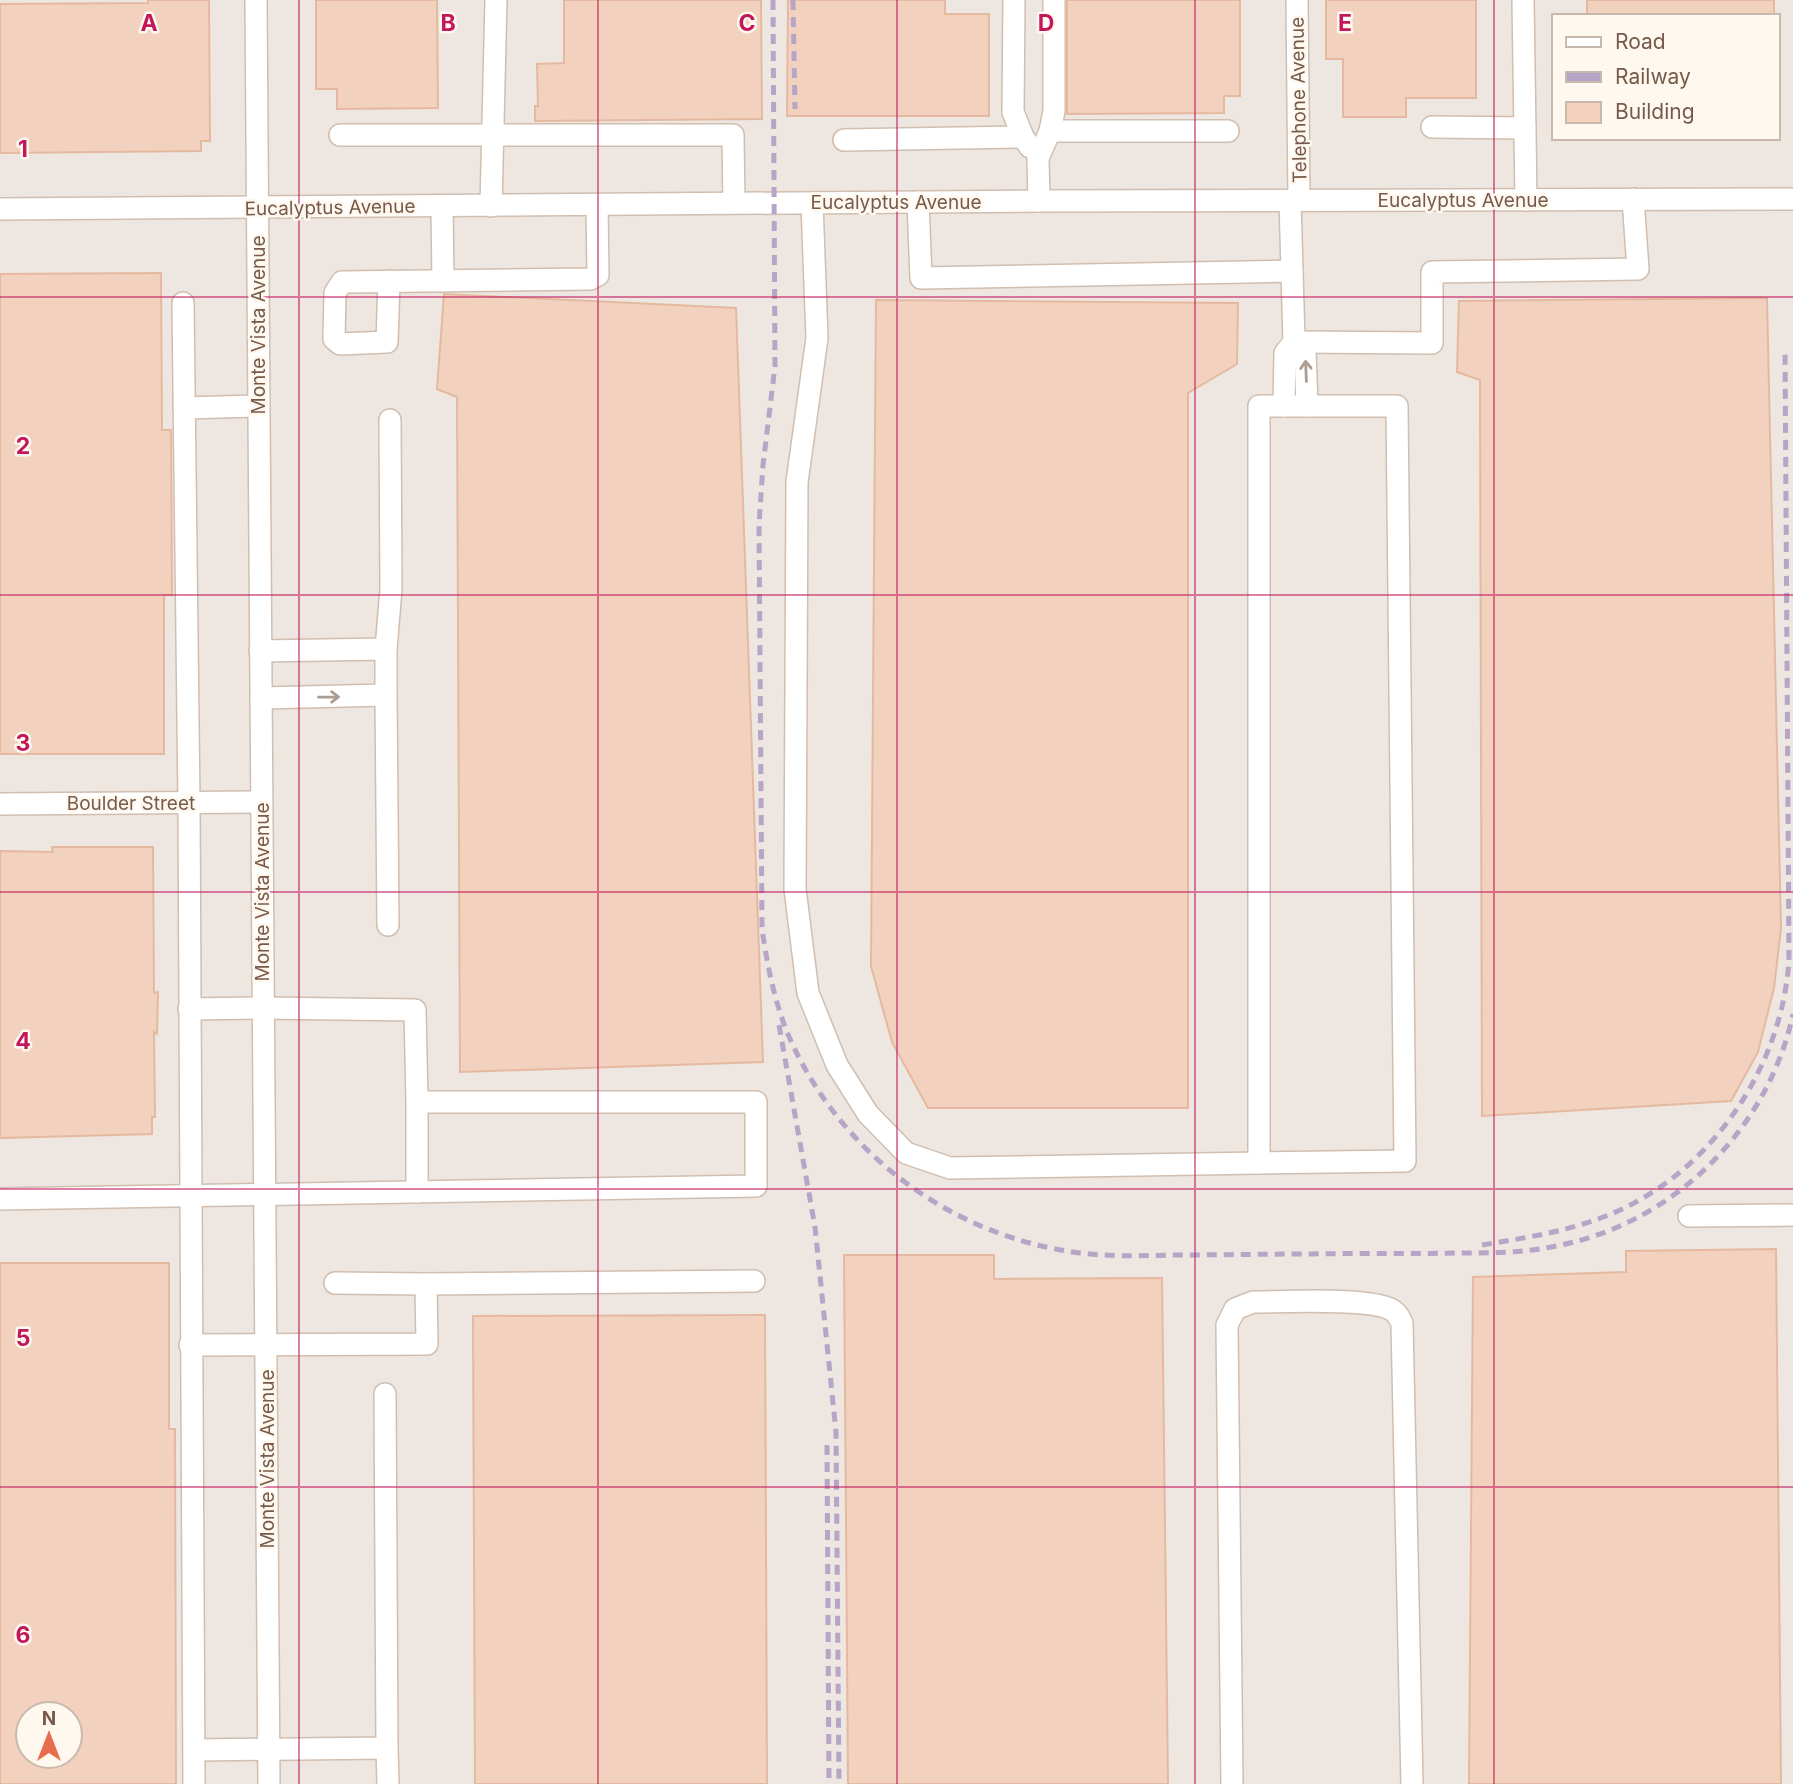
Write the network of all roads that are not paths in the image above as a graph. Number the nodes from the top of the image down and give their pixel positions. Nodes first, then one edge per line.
1 (256, 0) edge
2 (496, 0) edge
3 (1014, 0) edge
4 (1054, 0) edge
5 (1297, 0) edge
6 (1523, 0) edge
7 (1432, 127) dead end
8 (1525, 128) junction
9 (1050, 131) junction
10 (1228, 131) dead end
11 (493, 134) junction
12 (340, 135) dead end
13 (1023, 137) junction
14 (844, 140) dead end
15 (1038, 158) junction
16 (1633, 199) junction
17 (1793, 199) edge
18 (1295, 200) junction
19 (1526, 200) junction
20 (1039, 201) junction
21 (918, 202) junction
22 (734, 203) junction
23 (812, 203) junction
24 (597, 205) junction
25 (442, 206) junction
26 (491, 206) junction
27 (257, 208) junction
28 (0, 209) edge
29 (1292, 271) junction
30 (389, 281) dead end
31 (443, 281) junction
32 (183, 303) dead end
33 (1294, 342) junction
34 (259, 406) junction
35 (1284, 406) junction
36 (1307, 406) junction
37 (184, 408) junction
38 (390, 420) dead end
39 (386, 649) junction
40 (260, 651) junction
41 (386, 695) junction
42 (261, 698) junction
43 (261, 802) junction
44 (189, 803) junction
45 (0, 804) edge
46 (388, 925) dead end
47 (263, 1008) junction
48 (189, 1009) junction
49 (417, 1102) junction
50 (1259, 1163) junction
51 (417, 1192) junction
52 (190, 1194) junction
53 (264, 1194) junction
54 (0, 1199) edge
55 (1793, 1215) edge
56 (1689, 1216) dead end
57 (754, 1281) dead end
58 (335, 1283) dead end
59 (426, 1284) junction
60 (190, 1345) junction
61 (266, 1346) junction
62 (385, 1394) dead end
63 (387, 1748) junction
64 (269, 1749) junction
65 (194, 1750) junction
66 (194, 1784) edge
67 (269, 1784) edge
68 (388, 1784) edge
69 (1233, 1784) edge
70 (1412, 1784) edge

1 - 27 street, Monte Vista Avenue
2 - 11 street
3 - 13 street
4 - 9 street
5 - 18 street, Telephone Avenue
6 - 8 street
7 - 8 street
8 - 19 street
9 - 10 street
9 - 15 street
11 - 12 street
11 - 22 street
11 - 26 street
13 - 14 street
13 - 15 street
15 - 20 street
16 - 17 street, Eucalyptus Avenue
16 - 19 street, Eucalyptus Avenue
16 - 33 street
18 - 19 street, Eucalyptus Avenue
18 - 20 street, Eucalyptus Avenue
18 - 29 street, Telephone Avenue
20 - 21 street, Eucalyptus Avenue
21 - 23 street, Eucalyptus Avenue
21 - 29 street
22 - 23 street, Eucalyptus Avenue
22 - 24 street, Eucalyptus Avenue
23 - 50 street
24 - 26 street, Eucalyptus Avenue
24 - 31 street
25 - 26 street, Eucalyptus Avenue
25 - 27 street, Eucalyptus Avenue
25 - 31 street
27 - 28 street, Eucalyptus Avenue
27 - 34 street, Monte Vista Avenue
29 - 33 street, Telephone Avenue
30 - 31 street
32 - 37 street
33 - 35 street
36 -> 33 street
34 - 37 street
34 - 40 street, Monte Vista Avenue
35 - 36 street
35 - 50 street
36 - 50 street
37 - 44 street
38 - 39 street
39 - 40 street
39 - 41 street
40 - 42 street, Monte Vista Avenue
42 -> 41 street
41 - 46 street
42 - 43 street, Monte Vista Avenue
43 - 44 street, Boulder Street
43 - 47 street, Monte Vista Avenue
44 - 45 street, Boulder Street
44 - 48 street
47 - 48 street
47 - 49 street
47 - 53 street, Monte Vista Avenue
48 - 52 street
49 - 51 street
49 - 51 street
51 - 53 street
52 - 53 street
52 - 54 street
52 - 60 street
53 - 61 street, Monte Vista Avenue
55 - 56 street
57 - 59 street
58 - 59 street
59 - 61 street
60 - 61 street
60 - 65 street
61 - 64 street, Monte Vista Avenue
62 - 63 street
63 - 64 street
63 - 68 street
64 - 65 street
64 - 67 street, Monte Vista Avenue
65 - 66 street
69 - 70 street

